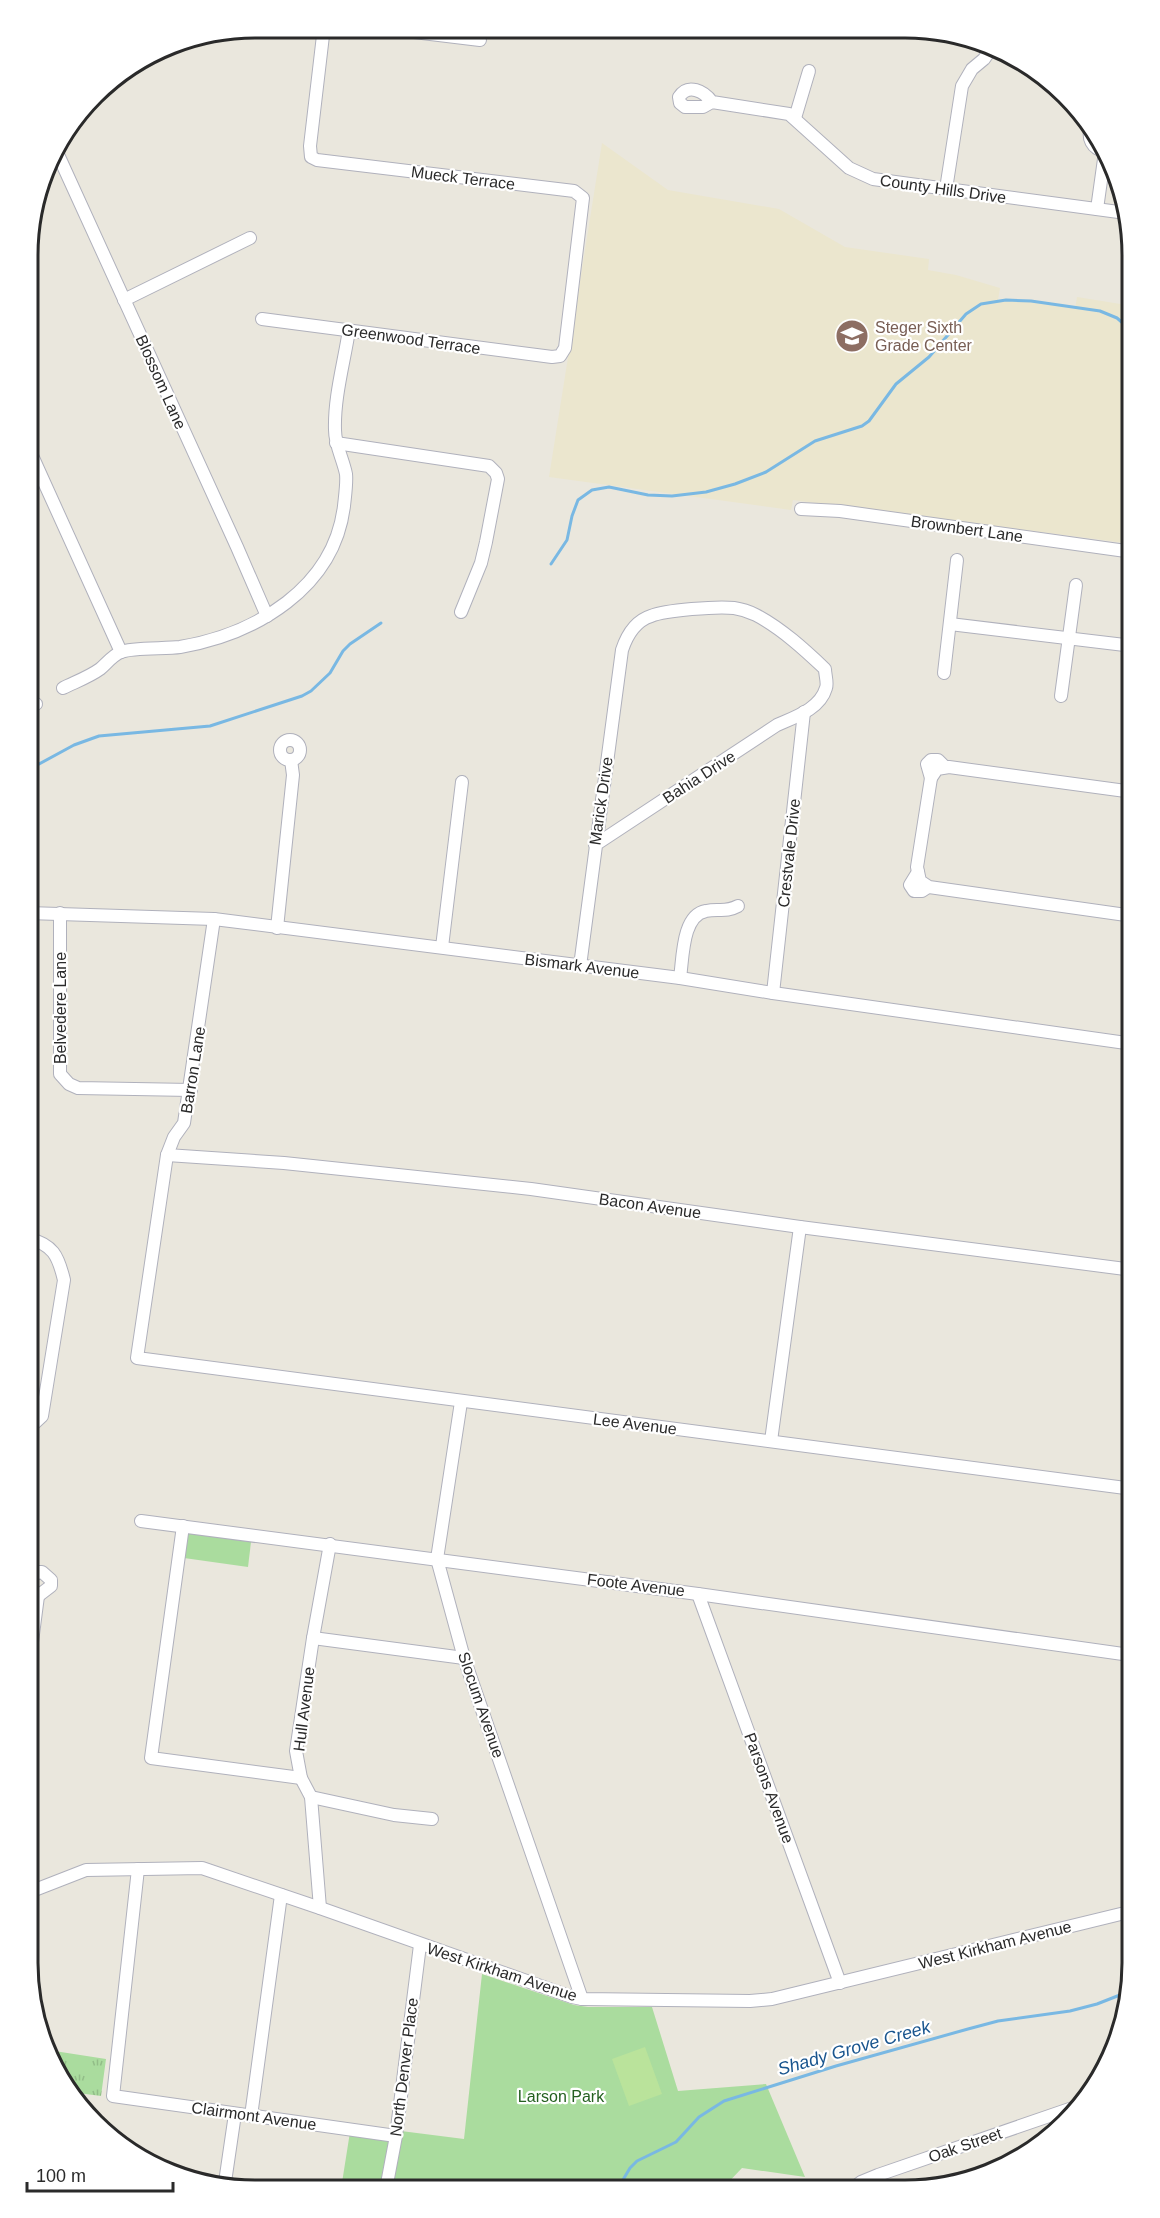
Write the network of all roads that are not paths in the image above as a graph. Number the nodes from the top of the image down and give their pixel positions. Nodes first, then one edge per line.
1 (323, 38) edge
2 (464, 38) edge
3 (480, 40) dead end
4 (988, 54) edge
5 (809, 71) dead end
6 (712, 102) dead end
7 (795, 118) junction
8 (60, 159) edge
9 (1104, 166) edge
10 (946, 189) junction
11 (1097, 209) junction
12 (1118, 212) edge
13 (250, 238) dead end
14 (124, 300) junction
15 (262, 319) dead end
16 (349, 330) junction
17 (561, 356) joint
18 (336, 442) junction
19 (38, 469) edge
20 (801, 509) dead end
21 (1123, 551) edge
22 (957, 560) dead end
23 (1076, 585) dead end
24 (461, 612) dead end
25 (267, 616) junction
26 (950, 624) junction
27 (627, 637) joint
28 (1068, 638) junction
29 (1123, 645) edge
30 (121, 652) junction
31 (944, 673) dead end
32 (63, 688) dead end
33 (1061, 696) dead end
34 (804, 712) junction
35 (291, 760) dead end
36 (462, 782) dead end
37 (1123, 791) edge
38 (595, 845) junction
39 (738, 906) dead end
40 (38, 913) edge
41 (60, 913) junction
42 (1123, 914) edge
43 (214, 919) junction
44 (277, 928) junction
45 (442, 947) junction
46 (580, 966) junction
47 (680, 978) junction
48 (773, 993) junction
49 (1123, 1043) edge
50 (191, 1090) junction
51 (166, 1155) junction
52 (800, 1227) junction
53 (38, 1241) edge
54 (1123, 1269) edge
55 (137, 1358) joint
56 (461, 1402) junction
57 (38, 1420) edge
58 (771, 1441) junction
59 (1123, 1488) edge
60 (141, 1521) dead end
61 (183, 1526) junction
62 (330, 1544) junction
63 (437, 1559) junction
64 (38, 1572) edge
65 (698, 1593) junction
66 (38, 1596) edge
67 (313, 1638) junction
68 (1123, 1654) edge
69 (464, 1658) junction
70 (301, 1778) junction
71 (311, 1797) junction
72 (432, 1819) dead end
73 (138, 1869) junction
74 (38, 1889) edge
75 (281, 1895) junction
76 (320, 1908) junction
77 (1123, 1914) edge
78 (420, 1945) junction
79 (840, 1983) junction
80 (582, 2000) junction
81 (1066, 2110) edge
82 (235, 2114) junction
83 (251, 2116) junction
84 (396, 2136) junction
85 (225, 2179) edge
86 (388, 2180) edge
87 (866, 2180) edge

1 - 17 street, Mueck Terrace
2 - 3 street
4 - 10 street
5 - 7 street
6 - 7 street, County Hills Drive
7 - 10 street, County Hills Drive
8 - 14 street, Blossom Lane
9 - 11 street
10 - 11 street, County Hills Drive
11 - 12 street, County Hills Drive
13 - 14 street
14 - 25 street, Blossom Lane
15 - 16 street, Greenwood Terrace
16 - 17 street, Greenwood Terrace
16 - 18 street
18 - 24 street
18 - 25 street
19 - 30 street
20 - 21 street, Brownbert Lane
22 - 26 street
23 - 28 street
25 - 30 street
26 - 28 street
26 - 31 street
27 - 34 street, Bahia Drive
27 - 38 street, Marick Drive
28 - 29 street
28 - 33 street
30 - 32 street
34 - 38 street, Bahia Drive
34 - 48 street, Crestvale Drive
35 - 44 street
36 - 45 street
37 - 42 street
38 - 46 street, Marick Drive
39 - 47 street
40 - 41 street, Bismark Avenue
41 - 43 street, Bismark Avenue
41 - 50 street, Belvedere Lane
43 - 44 street, Bismark Avenue
43 - 50 street, Barron Lane
44 - 45 street, Bismark Avenue
45 - 46 street, Bismark Avenue
46 - 47 street, Bismark Avenue
47 - 48 street, Bismark Avenue
48 - 49 street, Bismark Avenue
50 - 51 street, Barron Lane
51 - 52 street, Bacon Avenue
51 - 55 street, Barron Lane
52 - 54 street, Bacon Avenue
52 - 58 street
53 - 57 street
55 - 56 street, Lee Avenue
56 - 58 street, Lee Avenue
56 - 63 street, Slocum Avenue
58 - 59 street, Lee Avenue
60 - 61 street, Foote Avenue
61 - 62 street, Foote Avenue
61 - 70 street
62 - 63 street, Foote Avenue
62 - 67 street, Hull Avenue
63 - 65 street, Foote Avenue
63 - 69 street, Slocum Avenue
64 - 66 street
65 - 68 street, Foote Avenue
65 - 79 street, Parsons Avenue
67 - 69 street
67 - 70 street, Hull Avenue
69 - 80 street, Slocum Avenue
70 - 71 street, Hull Avenue
71 - 72 street
71 - 76 street, Hull Avenue
73 - 74 street, West Kirkham Avenue
73 - 75 street, West Kirkham Avenue
73 - 82 street, Clairmont Avenue
75 - 76 street, West Kirkham Avenue
75 - 83 street
76 - 78 street, West Kirkham Avenue
77 - 79 street, West Kirkham Avenue
78 - 80 street, West Kirkham Avenue
78 - 84 street, North Denver Place
79 - 80 street, West Kirkham Avenue
81 - 87 street, Oak Street
82 - 83 street, Clairmont Avenue
82 - 85 street
83 - 84 street, Clairmont Avenue
84 - 86 street, North Denver Place

